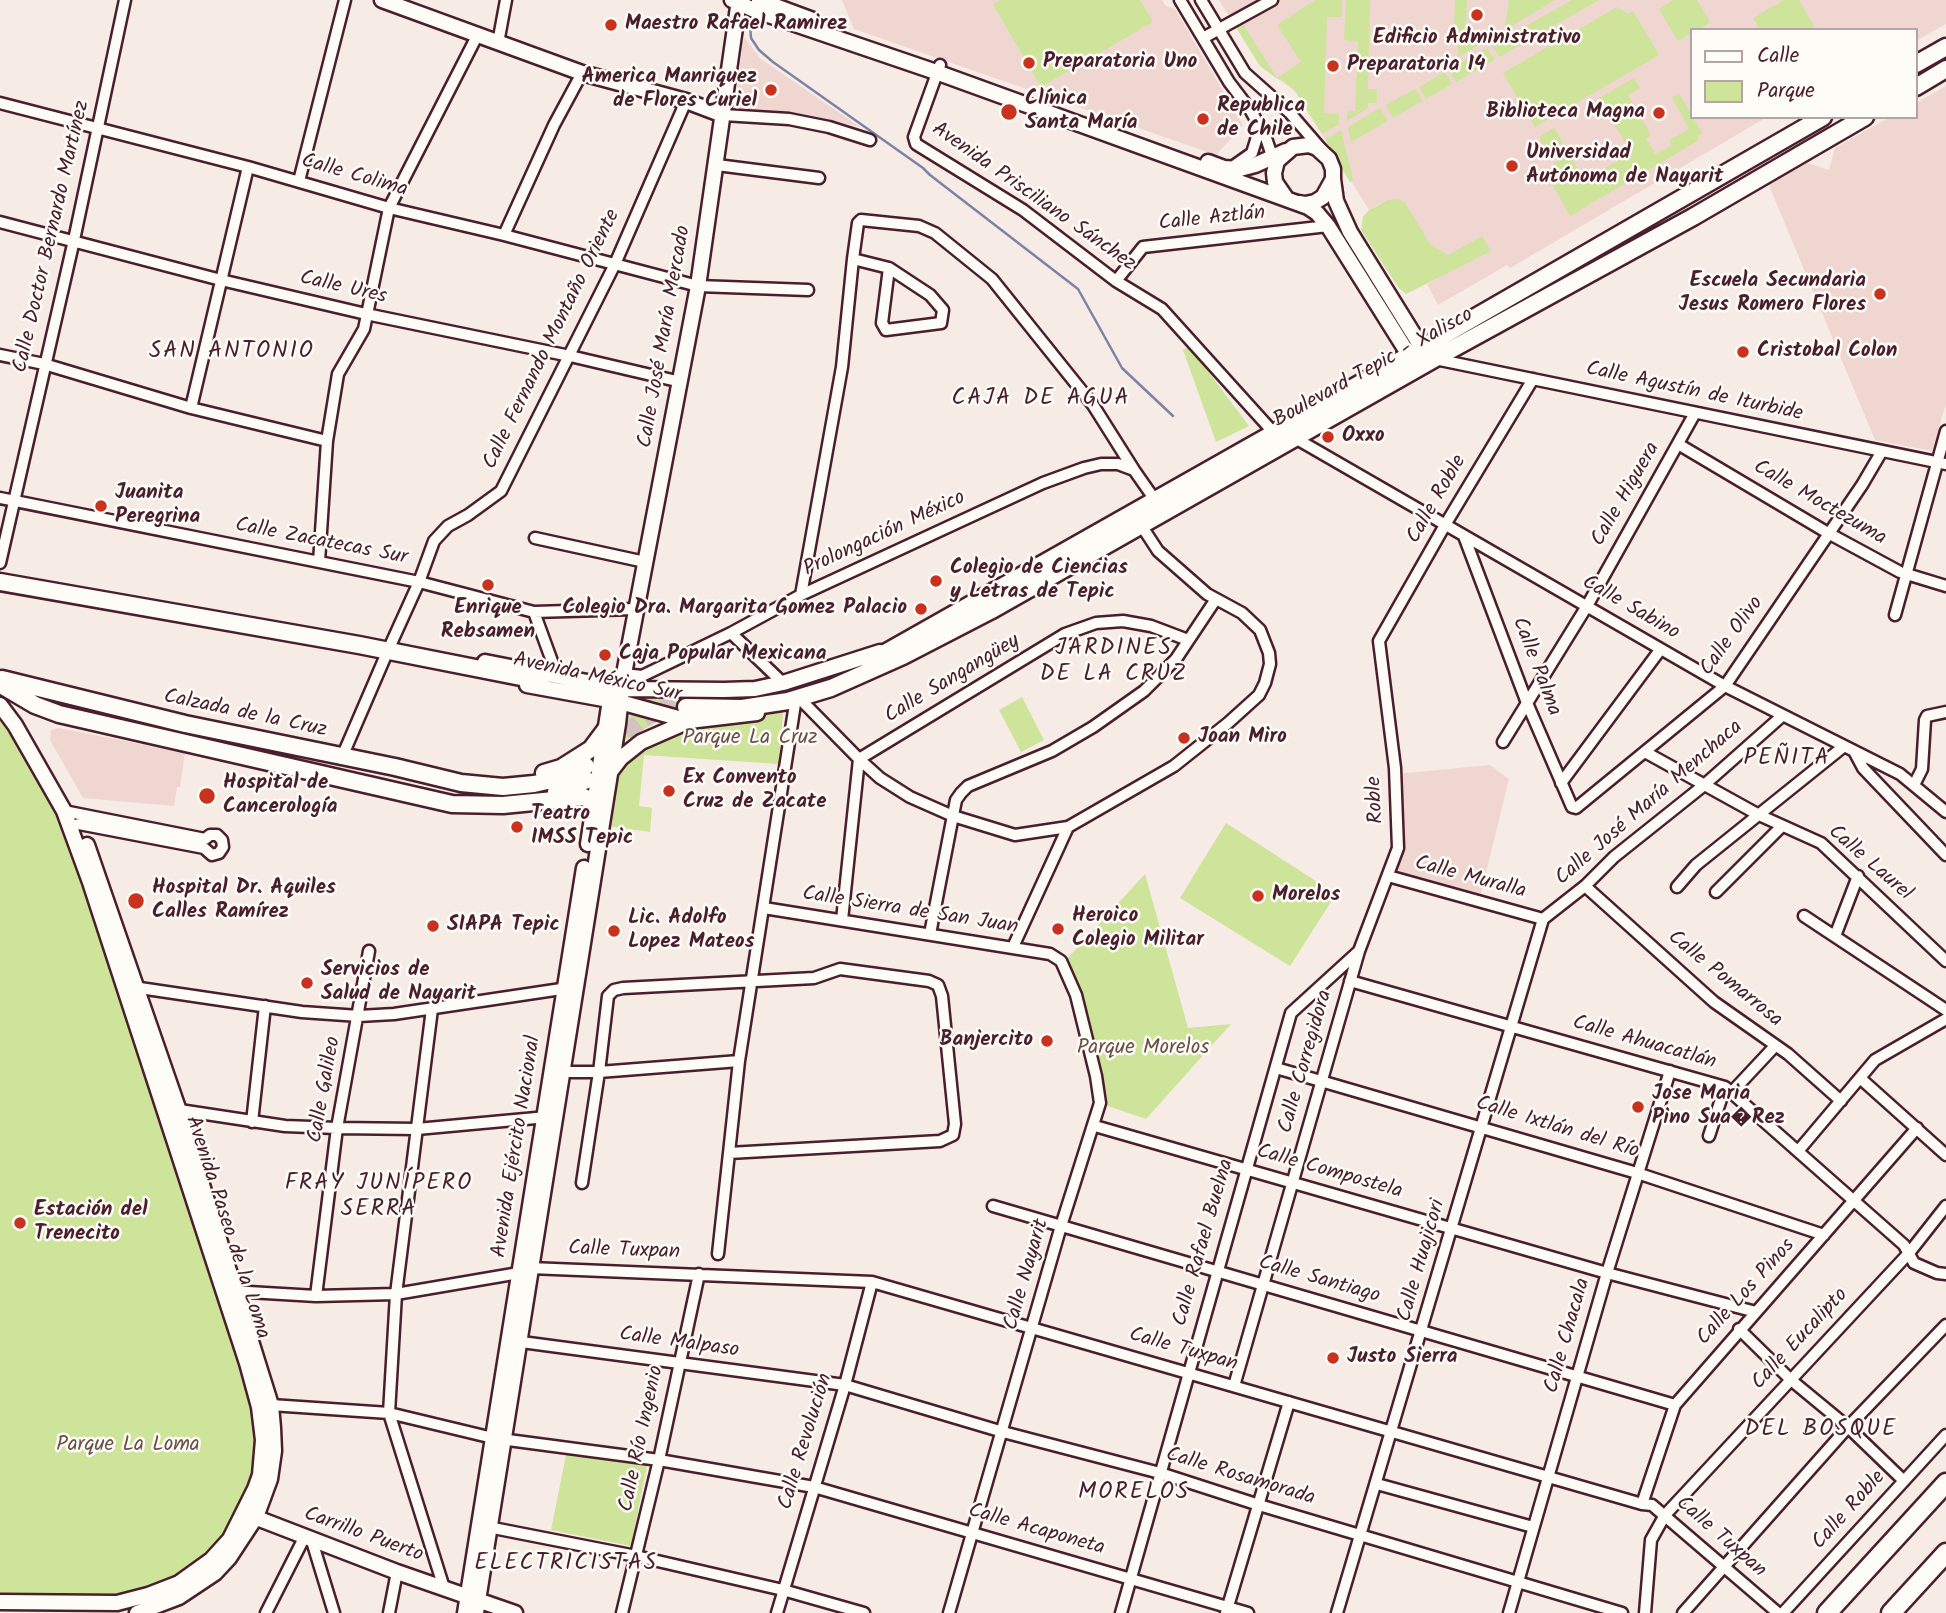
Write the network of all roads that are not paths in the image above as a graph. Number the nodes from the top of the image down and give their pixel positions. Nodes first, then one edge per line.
1 (125, 0) edge
2 (345, 0) edge
3 (382, 0) edge
4 (506, 0) edge
5 (1180, 0) edge
6 (1202, 0) edge
7 (1272, 0) edge
8 (745, 3) edge
9 (1219, 29) junction
10 (477, 36) junction
11 (1203, 38) junction
12 (498, 43) junction
13 (1946, 47) edge
14 (1918, 63) edge
15 (938, 69) junction
16 (1946, 69) edge
17 (582, 73) junction
18 (1918, 86) edge
19 (686, 101) junction
20 (0, 103) edge
21 (723, 115) junction
22 (1820, 119) edge
23 (1862, 119) edge
24 (1258, 124) junction
25 (98, 128) junction
26 (870, 140) dead end
27 (1279, 153) junction
28 (1329, 159) junction
29 (716, 165) junction
30 (248, 167) junction
31 (1224, 168) junction
32 (819, 178) dead end
33 (1333, 179) junction
34 (299, 181) junction
35 (1292, 200) junction
36 (389, 208) junction
37 (0, 222) edge
38 (1328, 226) junction
39 (505, 235) junction
40 (74, 240) junction
41 (853, 259) junction
42 (615, 264) junction
43 (889, 268) junction
44 (221, 280) junction
45 (1116, 281) junction
46 (698, 286) junction
47 (808, 290) dead end
48 (366, 314) junction
49 (1421, 354) junction
50 (0, 355) edge
51 (570, 356) junction
52 (44, 364) junction
53 (1533, 379) junction
54 (681, 382) junction
55 (191, 408) junction
56 (1695, 413) junction
57 (1946, 431) edge
58 (1274, 433) junction
59 (1295, 438) junction
60 (327, 441) junction
61 (1678, 444) junction
62 (1882, 451) junction
63 (1942, 463) edge
64 (1134, 470) junction
65 (0, 498) edge
66 (13, 500) junction
67 (1155, 500) junction
68 (1141, 525) junction
69 (1445, 525) junction
70 (1828, 533) junction
71 (1464, 536) junction
72 (535, 538) dead end
73 (319, 562) junction
74 (645, 562) junction
75 (0, 563) edge
76 (1907, 575) junction
77 (0, 582) edge
78 (419, 582) junction
79 (1946, 586) edge
80 (801, 595) junction
81 (1216, 599) junction
82 (1587, 606) junction
83 (635, 609) junction
84 (534, 612) junction
85 (1895, 615) dead end
86 (731, 633) junction
87 (1188, 640) junction
88 (1380, 641) joint
89 (359, 645) junction
90 (388, 650) junction
91 (1660, 650) junction
92 (900, 651) junction
93 (549, 678) junction
94 (0, 683) edge
95 (783, 683) junction
96 (1726, 686) junction
97 (619, 689) junction
98 (799, 703) junction
99 (1527, 703) junction
100 (0, 705) edge
101 (686, 710) junction
102 (1946, 712) edge
103 (1782, 716) junction
104 (606, 729) junction
105 (236, 735) junction
106 (1503, 742) dead end
107 (1843, 747) junction
108 (1645, 752) junction
109 (235, 753) junction
110 (1856, 753) junction
111 (342, 757) junction
112 (859, 759) junction
113 (395, 767) junction
114 (609, 775) junction
115 (1561, 783) junction
116 (1914, 785) junction
117 (1703, 786) junction
118 (425, 796) junction
119 (594, 803) junction
120 (1576, 808) joint
121 (1946, 812) edge
122 (1759, 815) junction
123 (953, 816) junction
124 (72, 818) junction
125 (1782, 826) junction
126 (1068, 827) junction
127 (171, 838) dead end
128 (1946, 855) edge
129 (1388, 876) junction
130 (1858, 876) junction
131 (1585, 886) junction
132 (1678, 887) dead end
133 (1716, 892) dead end
134 (764, 908) junction
135 (1804, 916) dead end
136 (1543, 919) junction
137 (842, 920) junction
138 (930, 934) junction
139 (1835, 936) junction
140 (1013, 947) junction
141 (369, 951) dead end
142 (1359, 951) junction
143 (1050, 954) joint
144 (1946, 961) edge
145 (752, 981) junction
146 (1350, 981) junction
147 (131, 987) junction
148 (570, 987) junction
149 (265, 1006) junction
150 (432, 1009) junction
151 (1946, 1010) edge
152 (359, 1016) junction
153 (1946, 1019) edge
154 (1511, 1027) junction
155 (1775, 1046) junction
156 (739, 1061) junction
157 (1276, 1068) junction
158 (1670, 1071) junction
159 (557, 1072) junction
160 (599, 1072) junction
161 (1860, 1078) junction
162 (1322, 1081) junction
163 (1729, 1090) junction
164 (1841, 1101) junction
165 (172, 1109) junction
166 (549, 1117) junction
167 (252, 1122) junction
168 (1095, 1125) junction
169 (1482, 1126) junction
170 (337, 1128) junction
171 (1917, 1128) junction
172 (417, 1129) junction
173 (1709, 1136) dead end
174 (1799, 1150) junction
175 (729, 1153) junction
176 (1946, 1155) edge
177 (1247, 1169) junction
178 (1637, 1173) junction
179 (1292, 1182) junction
180 (582, 1183) dead end
181 (1853, 1200) junction
182 (993, 1206) dead end
183 (1946, 1206) edge
184 (1061, 1226) junction
185 (1452, 1229) junction
186 (1824, 1235) junction
187 (1909, 1253) junction
188 (719, 1254) dead end
189 (525, 1270) junction
190 (1217, 1272) junction
191 (1607, 1273) junction
192 (699, 1274) junction
193 (1946, 1274) edge
194 (872, 1282) junction
195 (1263, 1285) junction
196 (228, 1289) junction
197 (396, 1294) junction
198 (316, 1296) junction
199 (1756, 1312) junction
200 (1946, 1325) edge
201 (1033, 1327) junction
202 (1739, 1329) junction
203 (1422, 1331) junction
204 (515, 1341) junction
205 (679, 1363) junction
206 (1188, 1373) junction
207 (1578, 1377) junction
208 (1791, 1380) junction
209 (845, 1385) junction
210 (1234, 1386) junction
211 (1289, 1402) junction
212 (271, 1405) junction
213 (1675, 1405) junction
214 (389, 1413) junction
215 (1848, 1427) junction
216 (1003, 1432) junction
217 (1392, 1433) junction
218 (1946, 1435) edge
219 (499, 1438) junction
220 (659, 1460) junction
221 (1160, 1473) junction
222 (1549, 1476) junction
223 (1904, 1481) junction
224 (1946, 1483) edge
225 (1377, 1484) junction
226 (814, 1487) junction
227 (1642, 1504) junction
228 (1259, 1505) junction
229 (250, 1515) junction
230 (1665, 1515) junction
231 (485, 1526) junction
232 (1533, 1527) junction
233 (972, 1532) junction
234 (1362, 1535) junction
235 (308, 1539) junction
236 (1946, 1553) edge
237 (636, 1556) junction
238 (1724, 1567) junction
239 (397, 1572) junction
240 (1131, 1579) junction
241 (1518, 1582) junction
242 (444, 1588) junction
243 (783, 1590) junction
244 (0, 1602) edge
245 (474, 1604) edge
246 (1227, 1610) edge
247 (137, 1613) edge
248 (267, 1613) edge
249 (334, 1613) edge
250 (389, 1613) edge
251 (465, 1613) edge
252 (515, 1613) edge
253 (622, 1613) edge
254 (777, 1613) edge
255 (864, 1613) edge
256 (949, 1613) edge
257 (1121, 1613) edge
258 (1248, 1613) edge
259 (1337, 1613) edge
260 (1509, 1613) edge
261 (1622, 1613) edge
262 (1645, 1613) edge
263 (1683, 1613) edge
264 (1778, 1613) edge
265 (1783, 1613) edge
266 (1827, 1613) edge
267 (1891, 1613) edge

1 - 25 street, Calle Doctor Bernardo Martínez
2 - 34 street
3 - 10 main road
4 - 12 street
5 - 11 street
6 - 9 street
7 - 9 street
8 - 15 main road
8 - 21 main road, Calle José María Mercado
9 - 11 street
9 - 28 street
10 - 12 main road
10 - 36 street
11 - 24 street
12 - 17 main road
13 - 14 main road
15 - 31 main road
15 - 35 main road
15 - 45 street, Avenida Prisciliano Sánchez
16 - 18 main road
17 - 19 main road
17 - 39 street
19 - 21 main road
19 - 42 street, Calle Fernando Montaño Oriente
20 - 25 street, Calle Colima
21 - 26 street
21 - 29 main road, Calle José María Mercado
22 - 49 main road, Boulevard Tepic - Xalisco
23 - 49 main road, Boulevard Tepic - Xalisco
24 - 27 street
24 - 31 street
25 - 30 street, Calle Colima
25 - 40 street, Calle Doctor Bernardo Martínez
27 - 28 main road
27 - 31 main road
27 - 35 main road
28 - 33 main road
29 - 32 street
29 - 46 main road, Calle José María Mercado
30 - 34 street, Calle Colima
30 - 44 street
33 - 35 main road
33 - 49 main road
34 - 36 street, Calle Colima
35 - 38 main road
36 - 39 street, Calle Colima
36 - 48 street
37 - 40 street, Calle Ures
38 - 45 street, Calle Aztlán
38 - 49 main road
39 - 42 street, Calle Colima
40 - 44 street, Calle Ures
40 - 52 street, Calle Doctor Bernardo Martínez
41 - 43 street
41 - 64 street
41 - 80 street
42 - 46 street, Calle Colima
42 - 51 street, Calle Fernando Montaño Oriente
43 - 43 street
44 - 48 street, Calle Ures
44 - 55 street
45 - 58 street, Avenida Prisciliano Sánchez
46 - 47 street, Calle Colima
46 - 54 main road, Calle José María Mercado
48 - 51 street, Calle Ures
48 - 60 street
49 - 53 street, Calle Agustín de Iturbide
49 - 58 main road, Boulevard Tepic - Xalisco
49 - 59 main road, Boulevard Tepic - Xalisco
50 - 52 street
51 - 54 street, Calle Ures
51 - 78 street, Calle Fernando Montaño Oriente
52 - 55 street
52 - 66 street, Calle Doctor Bernardo Martínez
53 - 56 street, Calle Agustín de Iturbide
53 - 69 street, Calle Roble
54 - 74 main road, Calle José María Mercado
55 - 60 street
56 - 61 street, Calle Higuera
56 - 62 street, Calle Agustín de Iturbide
57 - 63 street
58 - 67 main road, Boulevard Tepic - Xalisco
59 - 68 main road, Boulevard Tepic - Xalisco
59 - 69 street, Calle Sabino
60 - 73 street
61 - 70 street, Calle Moctezuma
61 - 82 street, Calle Higuera
62 - 63 street, Calle Agustín de Iturbide
62 - 70 street, Calle Olivo
63 - 76 street
64 - 67 street
64 - 80 street, Prolongación México
65 - 66 street, Calle Zacatecas Sur
66 - 73 street, Calle Zacatecas Sur
66 - 75 street, Calle Doctor Bernardo Martínez
67 - 68 street
67 - 92 main road, Boulevard Tepic - Xalisco
68 - 81 street
68 - 92 main road, Boulevard Tepic - Xalisco
69 - 71 street, Calle Sabino
69 - 88 street, Calle Roble
70 - 76 street, Calle Moctezuma
70 - 96 street, Calle Olivo
71 - 82 street, Calle Sabino
71 - 99 street, Calle Palma
72 - 74 street
73 - 78 street, Calle Zacatecas Sur
74 - 83 main road, Calle José María Mercado
76 - 79 street, Calle Moctezuma
76 - 85 street
77 - 89 main road, Avenida México Sur
78 - 84 street, Calle Zacatecas Sur
78 - 90 street, Calle Fernando Montaño Oriente
80 - 86 street, Prolongación México
81 - 87 street
81 - 126 street
82 - 91 street, Calle Sabino
82 - 99 street, Calle Higuera
83 - 84 street, Calle Zacatecas Sur
83 - 97 main road, Calle José María Mercado
84 - 93 street
86 - 95 street
86 - 97 street, Prolongación México
87 - 112 street, Calle Sangangüey
87 - 123 street
88 - 129 street, Roble
89 - 90 main road, Avenida México Sur
89 - 93 main road
90 - 93 main road, Avenida México Sur
90 - 97 main road, Avenida México Sur
90 - 111 street, Calle Fernando Montaño Oriente
91 - 96 street, Calle Sabino
91 - 115 street
92 - 95 main road, Avenida México Sur
92 - 98 main road, Avenida México Sur
92 - 101 main road
93 - 97 main road, Avenida México Sur
94 - 105 main road, Calzada de la Cruz
94 - 109 main road, Calzada de la Cruz
94 - 124 main road, Avenida Paseo de la Loma
95 - 97 main road, Avenida México Sur
96 - 103 street, Calle Sabino
96 - 108 street, Calle Olivo
97 - 101 main road, Avenida México Sur
97 - 104 main road, Avenida Ejército Nacional
97 - 114 main road, Avenida Ejército Nacional
98 - 101 main road, Avenida México Sur
98 - 112 street
98 - 134 street
99 - 106 street, Calle Higuera
99 - 115 street, Calle Palma
100 - 124 main road, Avenida Paseo de la Loma
101 - 114 main road
102 - 116 street
103 - 107 street, Calle Sabino
103 - 117 street, Calle José María Menchaca
104 - 113 main road
104 - 119 main road, Avenida Ejército Nacional
105 - 109 main road
105 - 111 main road, Calzada de la Cruz
107 - 110 street, Calle Sabino
107 - 122 street
108 - 117 street, Calle Laurel
108 - 120 street, Calle Olivo
109 - 118 main road, Calzada de la Cruz
110 - 116 street, Calle Sabino
110 - 128 street
111 - 113 main road, Calzada de la Cruz
112 - 123 street
112 - 137 street
113 - 118 main road, Calzada de la Cruz
114 - 148 main road, Avenida Ejército Nacional
115 - 120 street, Calle Palma
116 - 121 street, Calle Sabino
117 - 122 street, Calle Laurel
117 - 131 street, Calle José María Menchaca
118 - 119 main road
119 - 148 main road, Avenida Ejército Nacional
122 - 125 street, Calle Laurel
122 - 132 street
123 - 126 street
123 - 138 street
124 - 127 street
124 - 147 main road, Avenida Paseo de la Loma
125 - 130 street, Calle Laurel
125 - 133 street
126 - 140 street
129 - 136 street, Calle Muralla
129 - 142 street, Roble
130 - 139 street
130 - 144 street, Calle Laurel
131 - 136 street, Calle José María Menchaca
131 - 155 street, Calle Pomarrosa
134 - 137 street, Calle Sierra de San Juan
134 - 145 street
135 - 139 street
136 - 154 street, Calle Huajicori
137 - 138 street, Calle Sierra de San Juan
138 - 140 street, Calle Sierra de San Juan
139 - 151 street
140 - 143 street, Calle Sierra de San Juan
141 - 152 street, Calle Galileo
142 - 146 street, Calle Corregidora
142 - 157 street, Calle Rafael Buelna
143 - 168 street, Calle Nayarit
145 - 156 street
145 - 160 street
145 - 175 street
146 - 154 street, Calle Ahuacatlán
146 - 162 street, Calle Corregidora
147 - 149 street
147 - 165 main road, Avenida Paseo de la Loma
148 - 150 street
148 - 159 main road, Avenida Ejército Nacional
149 - 152 street
149 - 167 street
150 - 152 street
150 - 172 street
152 - 170 street, Calle Galileo
153 - 161 street
154 - 158 street, Calle Ahuacatlán
154 - 169 street, Calle Huajicori
155 - 163 street
155 - 164 street, Calle Pomarrosa
156 - 160 street
156 - 175 street
157 - 162 street, Calle Ixtlán del Río
157 - 177 street, Calle Rafael Buelna
158 - 163 street, Calle Ahuacatlán
158 - 178 street, Calle Chacala
159 - 160 street
159 - 166 main road, Avenida Ejército Nacional
160 - 180 street
161 - 164 street
161 - 171 street
162 - 169 street, Calle Ixtlán del Río
162 - 179 street, Calle Corregidora
163 - 173 street
163 - 174 street, Calle Ahuacatlán
164 - 174 street
165 - 167 street
165 - 196 main road, Avenida Paseo de la Loma
166 - 172 street
166 - 189 main road, Avenida Ejército Nacional
167 - 170 street
168 - 177 street, Calle Compostela
168 - 184 street, Calle Nayarit
169 - 178 street, Calle Ixtlán del Río
169 - 185 street, Calle Huajicori
170 - 172 street
170 - 198 street, Calle Galileo
171 - 176 street
171 - 181 street, Calle Los Pinos
172 - 197 street
174 - 181 street, Calle Ahuacatlán
175 - 188 street
177 - 179 street, Calle Compostela
177 - 190 street, Calle Rafael Buelna
178 - 186 street, Calle Ixtlán del Río
178 - 191 street, Calle Chacala
179 - 185 street, Calle Compostela
179 - 195 street, Calle Corregidora
181 - 186 street, Calle Los Pinos
181 - 187 street, Calle Ahuacatlán
182 - 184 street, Calle Santiago
183 - 187 street, Calle Eucalipto
184 - 190 street, Calle Santiago
184 - 201 street, Calle Nayarit
185 - 191 street, Calle Compostela
185 - 203 street, Calle Huajicori
186 - 199 street, Calle Los Pinos
187 - 193 street, Calle Ahuacatlán
187 - 208 street, Calle Eucalipto
189 - 192 street, Calle Tuxpan
189 - 197 street, Calle Tuxpan
189 - 204 main road, Avenida Ejército Nacional
190 - 195 street, Calle Santiago
190 - 206 street, Calle Rafael Buelna
191 - 199 street, Calle Compostela
191 - 207 street, Calle Chacala
192 - 194 street, Calle Tuxpan
192 - 205 street, Calle Río Ingenio
194 - 201 street, Calle Tuxpan
194 - 209 street, Calle Revolución
195 - 203 street, Calle Santiago
195 - 210 street, Calle Corregidora
196 - 198 street, Calle Tuxpan
196 - 212 main road, Avenida Paseo de la Loma
196 - 229 main road, Avenida Paseo de la Loma
197 - 198 street, Calle Tuxpan
197 - 214 street
199 - 202 street, Calle Los Pinos
200 - 215 street
201 - 206 street, Calle Tuxpan
201 - 216 street, Calle Nayarit
202 - 208 street
202 - 213 street, Calle Los Pinos
203 - 207 street, Calle Santiago
203 - 217 street, Calle Huajicori
204 - 205 street, Calle Malpaso
204 - 219 main road, Avenida Ejército Nacional
205 - 209 street, Calle Malpaso
205 - 220 street, Calle Río Ingenio
206 - 210 street, Calle Tuxpan
206 - 221 street, Calle Rafael Buelna
207 - 213 street, Calle Santiago
207 - 222 street, Calle Chacala
208 - 215 street
208 - 230 street, Calle Eucalipto
209 - 216 street, Calle Rosamorada
209 - 226 street, Calle Revolución
210 - 211 street, Calle Tuxpan
211 - 217 street, Calle Tuxpan
211 - 228 street
212 - 214 street
212 - 229 main road, Avenida Paseo de la Loma
213 - 227 street, Calle Los Pinos
214 - 219 street
214 - 242 street
215 - 223 street
215 - 238 street
216 - 221 street, Calle Rosamorada
216 - 233 street, Calle Nayarit
217 - 222 street, Calle Tuxpan
217 - 225 street, Calle Huajicori
218 - 223 street, Calle Roble
219 - 220 street, Calle Acaponeta
219 - 231 main road, Avenida Ejército Nacional
220 - 226 street, Calle Acaponeta
220 - 237 street, Calle Río Ingenio
221 - 228 street, Calle Rosamorada
221 - 240 street, Calle Rafael Buelna
222 - 227 street, Calle Tuxpan
222 - 232 street, Calle Chacala
223 - 265 street, Calle Roble
224 - 266 highway
225 - 232 street
225 - 234 street, Calle Huajicori
226 - 233 street, Calle Acaponeta
226 - 243 street, Calle Revolución
227 - 230 street, Calle Tuxpan
228 - 234 street, Calle Rosamorada
228 - 246 street
229 - 235 main road, Carrillo Puerto
229 - 244 main road, Avenida Paseo de la Loma
229 - 247 main road, Avenida Paseo de la Loma
230 - 238 street, Calle Tuxpan
230 - 262 street, Calle Eucalipto
231 - 237 street
231 - 245 main road, Avenida Ejército Nacional
232 - 241 street, Calle Chacala
233 - 240 street, Calle Acaponeta
233 - 256 street, Calle Nayarit
234 - 241 street, Calle Rosamorada
234 - 259 street, Calle Huajicori
235 - 239 main road, Carrillo Puerto
235 - 248 street
235 - 249 street
236 - 267 highway
237 - 243 street
237 - 253 street, Calle Río Ingenio
238 - 263 street
238 - 264 street, Calle Tuxpan
239 - 242 main road, Carrillo Puerto
239 - 250 street
240 - 246 street, Calle Acaponeta
240 - 257 street, Calle Rafael Buelna
241 - 260 street, Calle Chacala
241 - 261 street, Calle Rosamorada
242 - 245 main road, Carrillo Puerto
243 - 254 street, Calle Revolución
243 - 255 street
245 - 251 main road, Avenida Ejército Nacional
245 - 252 main road, Carrillo Puerto
246 - 258 street, Calle Acaponeta

